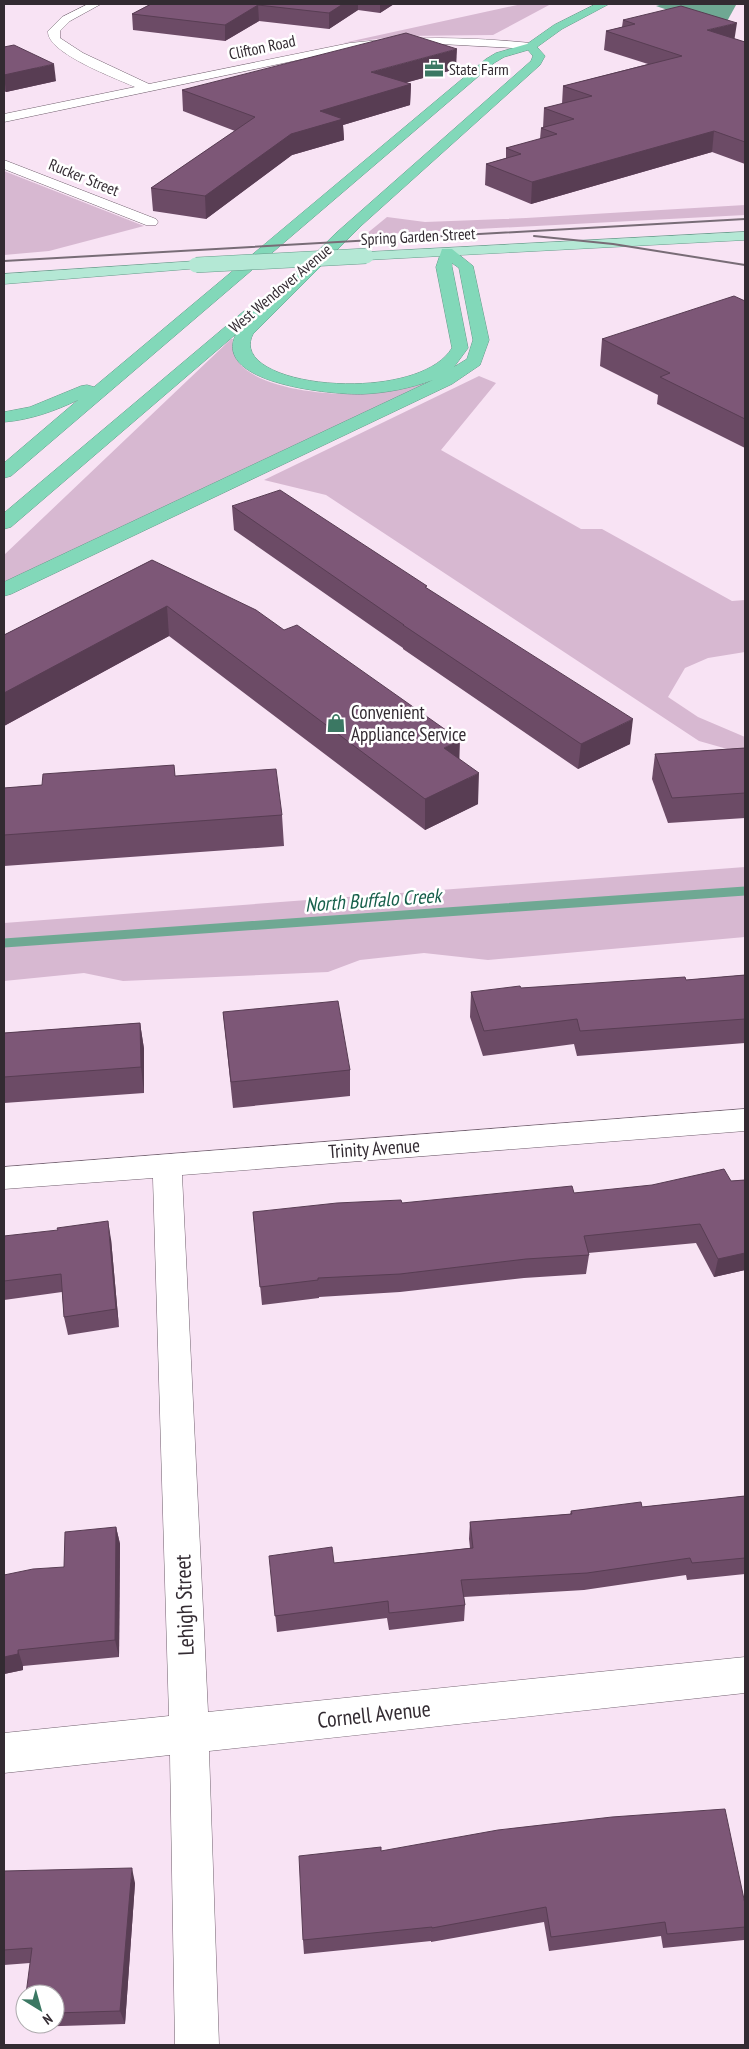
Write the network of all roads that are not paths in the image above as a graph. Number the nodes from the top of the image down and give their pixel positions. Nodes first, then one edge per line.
1 (96, 4) edge
2 (604, 4) edge
3 (531, 46) junction
4 (147, 88) junction
5 (4, 118) edge
6 (4, 164) edge
7 (151, 222) dead end
8 (356, 223) junction
9 (745, 236) edge
10 (447, 252) junction
11 (4, 279) edge
12 (116, 377) junction
13 (4, 417) edge
14 (4, 472) edge
15 (4, 523) edge
16 (4, 590) edge
17 (745, 1120) edge
18 (167, 1164) junction
19 (4, 1178) edge
20 (745, 1675) edge
21 (188, 1733) junction
22 (4, 1752) edge
23 (196, 2045) edge

1 - 4 street
2 - 3 highway
3 - 4 street, Clifton Road
3 - 8 highway, West Wendover Avenue
3 - 12 highway
4 - 5 street, Clifton Road
6 - 7 street, Rucker Street
8 - 10 highway
8 - 15 highway, West Wendover Avenue
9 - 10 main road, Spring Garden Street
10 - 11 main road, Spring Garden Street, bridge
10 - 16 highway
12 - 13 highway
12 - 14 highway
17 - 18 street, Trinity Avenue
18 - 19 street, Trinity Avenue
18 - 21 street, Lehigh Street
20 - 21 street, Cornell Avenue
21 - 22 street, Cornell Avenue
21 - 23 street, Lehigh Street

